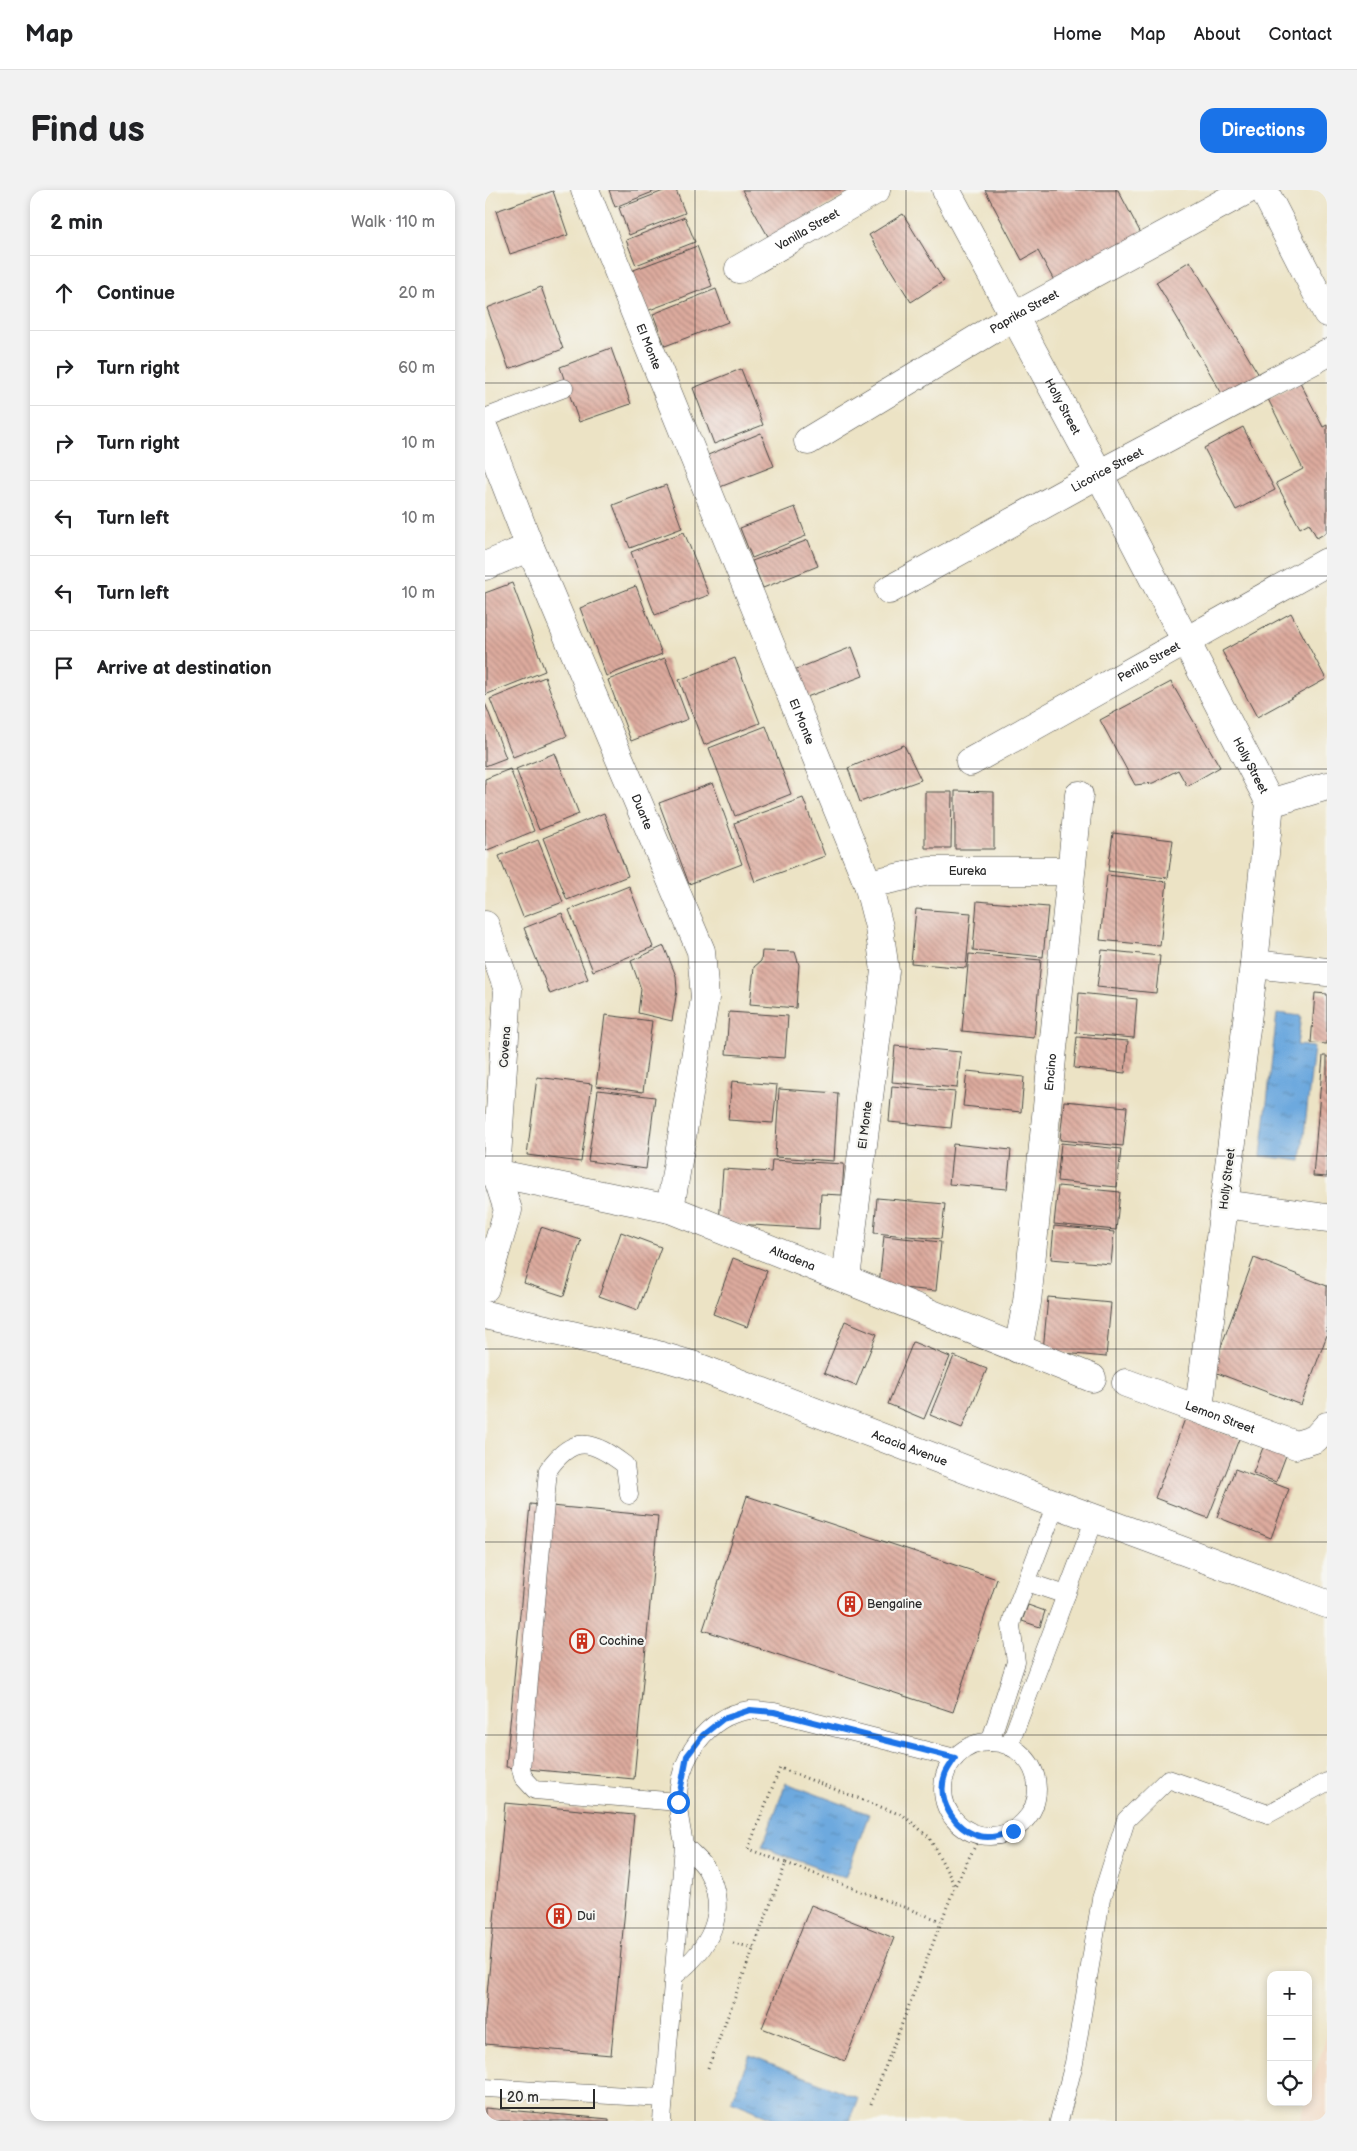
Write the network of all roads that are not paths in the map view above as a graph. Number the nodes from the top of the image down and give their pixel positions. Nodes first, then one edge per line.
1 (585, 190) edge
2 (876, 190) edge
3 (946, 190) edge
4 (1247, 190) edge
5 (1264, 190) edge
6 (739, 269) dead end
7 (1327, 313) edge
8 (1015, 316) junction
9 (1327, 353) edge
10 (564, 388) dead end
11 (485, 418) edge
12 (485, 431) edge
13 (808, 441) dead end
14 (1099, 474) junction
15 (530, 548) junction
16 (1327, 562) edge
17 (485, 566) edge
18 (889, 590) dead end
19 (1185, 641) junction
20 (970, 762) dead end
21 (1327, 786) edge
22 (1079, 795) dead end
23 (1270, 803) junction
24 (1070, 871) junction
25 (868, 884) junction
26 (485, 925) edge
27 (1254, 964) junction
28 (1327, 972) edge
29 (497, 988) edge
30 (489, 1179) edge
31 (1224, 1204) junction
32 (670, 1209) junction
33 (1327, 1218) edge
34 (490, 1253) edge
35 (846, 1278) junction
36 (485, 1288) edge
37 (485, 1315) edge
38 (1018, 1349) junction
39 (1092, 1378) dead end
40 (1126, 1383) dead end
41 (1199, 1408) junction
42 (1321, 1433) edge
43 (629, 1496) dead end
44 (1057, 1504) junction
45 (1095, 1518) junction
46 (1027, 1582) junction
47 (1066, 1595) junction
48 (1327, 1604) edge
49 (990, 1742) junction
50 (1009, 1746) junction
51 (955, 1758) junction
52 (1327, 1782) edge
53 (678, 1802) junction
54 (684, 1845) junction
55 (674, 1976) junction
56 (485, 2088) edge
57 (663, 2098) junction
58 (662, 2121) edge
59 (1059, 2121) edge

1 - 25 street, El Monte
2 - 6 street, Vanilla Street
3 - 8 street, Holly Street
4 - 8 street, Paprika Street
5 - 7 street
8 - 13 street, Paprika Street
8 - 14 street, Holly Street
9 - 14 street, Licorice Street
10 - 11 lane
12 - 15 street, Duarte
14 - 18 street, Licorice Street
14 - 19 street, Holly Street
15 - 17 street
15 - 32 street, Duarte
16 - 19 street, Perilla Street
19 - 20 street, Perilla Street
19 - 23 street, Holly Street
21 - 23 street
22 - 24 street, Encino
23 - 27 street, Holly Street
24 - 25 street, Eureka
24 - 38 street, Encino
25 - 35 street, El Monte
26 - 29 street, Covena
27 - 28 street
27 - 31 street, Holly Street
29 - 30 street, Covena
30 - 32 street, Altadena
30 - 34 street, Covena
31 - 33 street
31 - 41 street, Holly Street
32 - 35 street, Altadena
34 - 36 street, Covena
35 - 38 street, Altadena
37 - 44 street, Acacia Avenue
38 - 39 street, Altadena
40 - 41 street, Lemon Street
41 - 42 street, Lemon Street
43 - 53 lane
44 - 45 street, Acacia Avenue
44 - 46 lane
45 - 47 lane
45 - 48 street, Acacia Avenue
46 - 47 lane
46 - 49 lane
47 - 50 lane
49 - 50 lane
49 - 51 lane
50 - 51 lane
51 - 53 lane
52 - 59 lane
53 - 54 lane
54 - 55 lane
54 - 55 lane
55 - 57 lane
56 - 57 lane
57 - 58 lane

